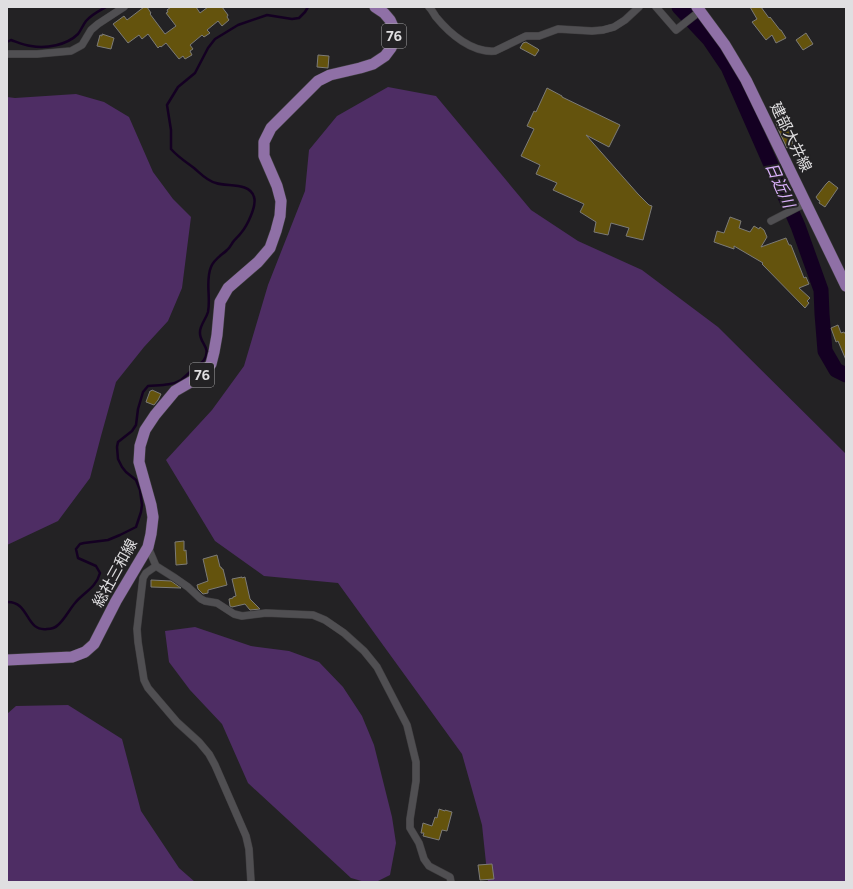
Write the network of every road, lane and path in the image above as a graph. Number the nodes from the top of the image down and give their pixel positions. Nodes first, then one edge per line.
1 (124, 7) edge
2 (375, 7) edge
3 (429, 7) edge
4 (639, 7) edge
5 (656, 7) edge
6 (697, 11) edge
7 (7, 54) edge
8 (804, 204) junction
9 (771, 221) dead end
10 (846, 286) edge
11 (148, 547) junction
12 (156, 566) junction
13 (7, 660) edge
14 (251, 882) edge
15 (451, 882) edge

1 - 7 street
2 - 11 main road, 総社三和線 / 76
3 - 4 street
5 - 6 street
6 - 8 main road, 建部大井線
8 - 9 street
8 - 10 main road, 建部大井線
11 - 12 street
11 - 13 main road, 総社三和線 / 76
12 - 14 street
12 - 15 street

